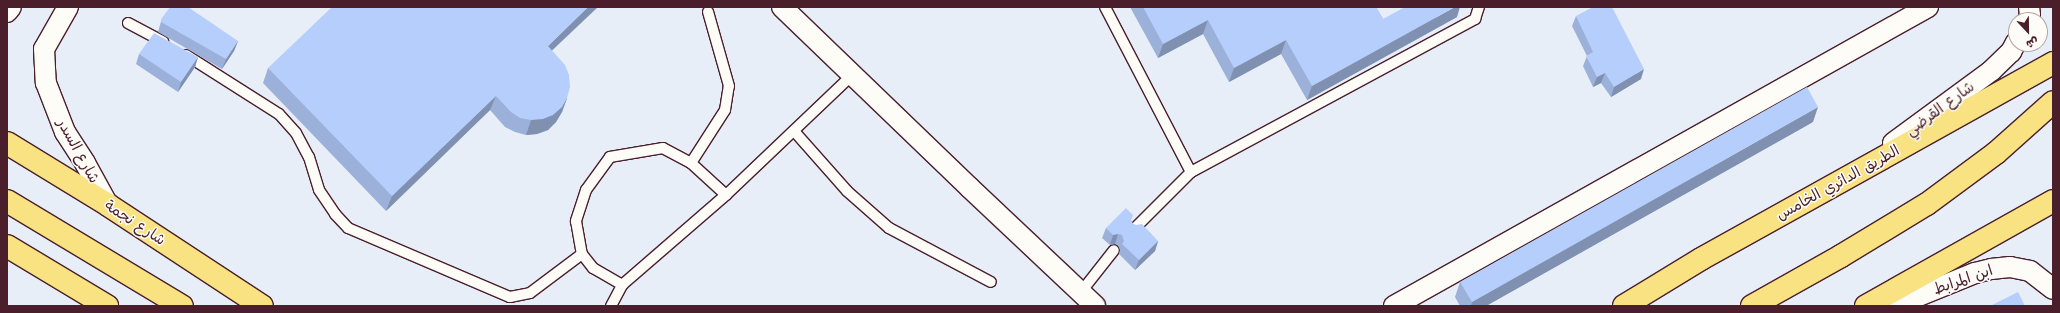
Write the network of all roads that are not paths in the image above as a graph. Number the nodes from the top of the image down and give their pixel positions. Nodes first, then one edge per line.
1 (11, 7) edge
2 (68, 7) edge
3 (782, 7) edge
4 (1105, 7) edge
5 (1479, 7) edge
6 (1928, 7) edge
7 (7, 12) edge
8 (708, 12) dead end
9 (128, 23) dead end
10 (2011, 52) edge
11 (2053, 63) edge
12 (852, 75) junction
13 (2053, 102) edge
14 (794, 131) junction
15 (7, 143) edge
16 (691, 163) junction
17 (1191, 172) junction
18 (1838, 183) junction
19 (726, 196) junction
20 (7, 201) edge
21 (2053, 201) edge
22 (108, 205) junction
23 (1134, 229) edge
24 (7, 246) edge
25 (1114, 250) dead end
26 (582, 254) junction
27 (992, 282) dead end
28 (622, 285) junction
29 (2053, 289) edge
30 (1081, 292) junction
31 (107, 306) edge
32 (182, 306) edge
33 (262, 306) edge
34 (612, 306) edge
35 (1095, 306) edge
36 (1394, 306) edge
37 (1624, 306) edge
38 (1752, 306) edge
39 (1866, 306) edge
40 (1894, 306) edge

1 - 7 street
2 - 22 street, شارع السدر
3 - 12 street
4 - 17 lane
5 - 17 lane
6 - 36 street
8 - 16 lane
9 - 26 lane
10 - 18 street, شارع القرضي
11 - 18 main road, الطريق الدائري الخامس
12 - 14 lane
12 - 30 street
13 - 38 main road
14 - 19 lane
14 - 27 lane
15 - 22 main road, شارع نجمة
16 - 19 lane
16 - 26 lane
17 - 23 lane
18 - 37 main road, الطريق الدائري الخامس
19 - 28 lane
20 - 32 main road
21 - 39 main road
22 - 33 main road, شارع نجمة
24 - 31 main road
25 - 30 lane
26 - 28 lane
28 - 34 lane
29 - 40 street, ابن المرابط
30 - 35 street

